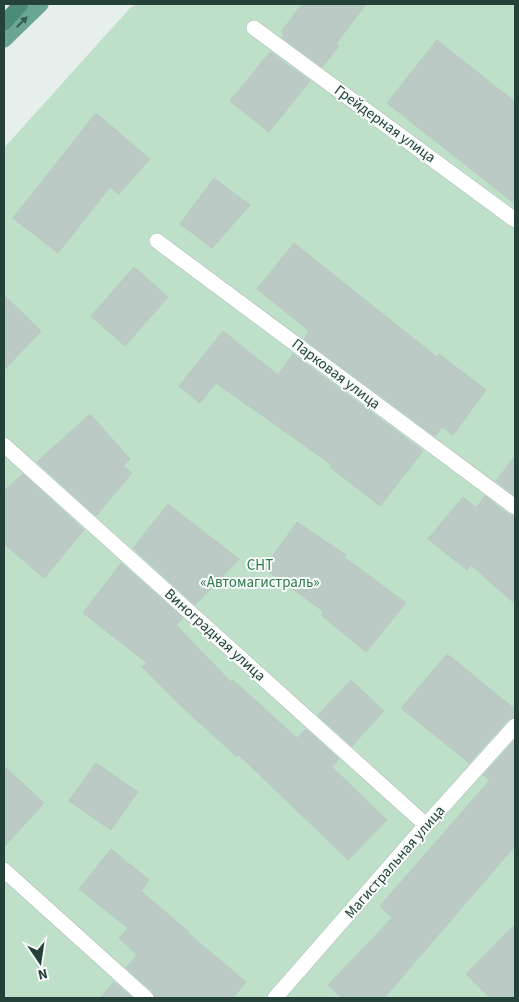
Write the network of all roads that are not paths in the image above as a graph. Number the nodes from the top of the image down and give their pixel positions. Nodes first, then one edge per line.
1 (21, 4) edge
2 (41, 4) edge
3 (4, 23) edge
4 (254, 28) dead end
5 (4, 40) edge
6 (515, 220) edge
7 (157, 241) dead end
8 (4, 445) edge
9 (515, 508) edge
10 (515, 726) edge
11 (426, 825) junction
12 (4, 870) edge
13 (146, 998) edge
14 (275, 998) edge

1 - 3 highway
5 -> 2 main road
4 - 6 street, Грейдерная улица
7 - 9 street, Парковая улица
8 - 11 street, Виноградная улица
10 - 11 street, Магистральная улица
11 - 14 street, Магистральная улица
12 - 13 street

